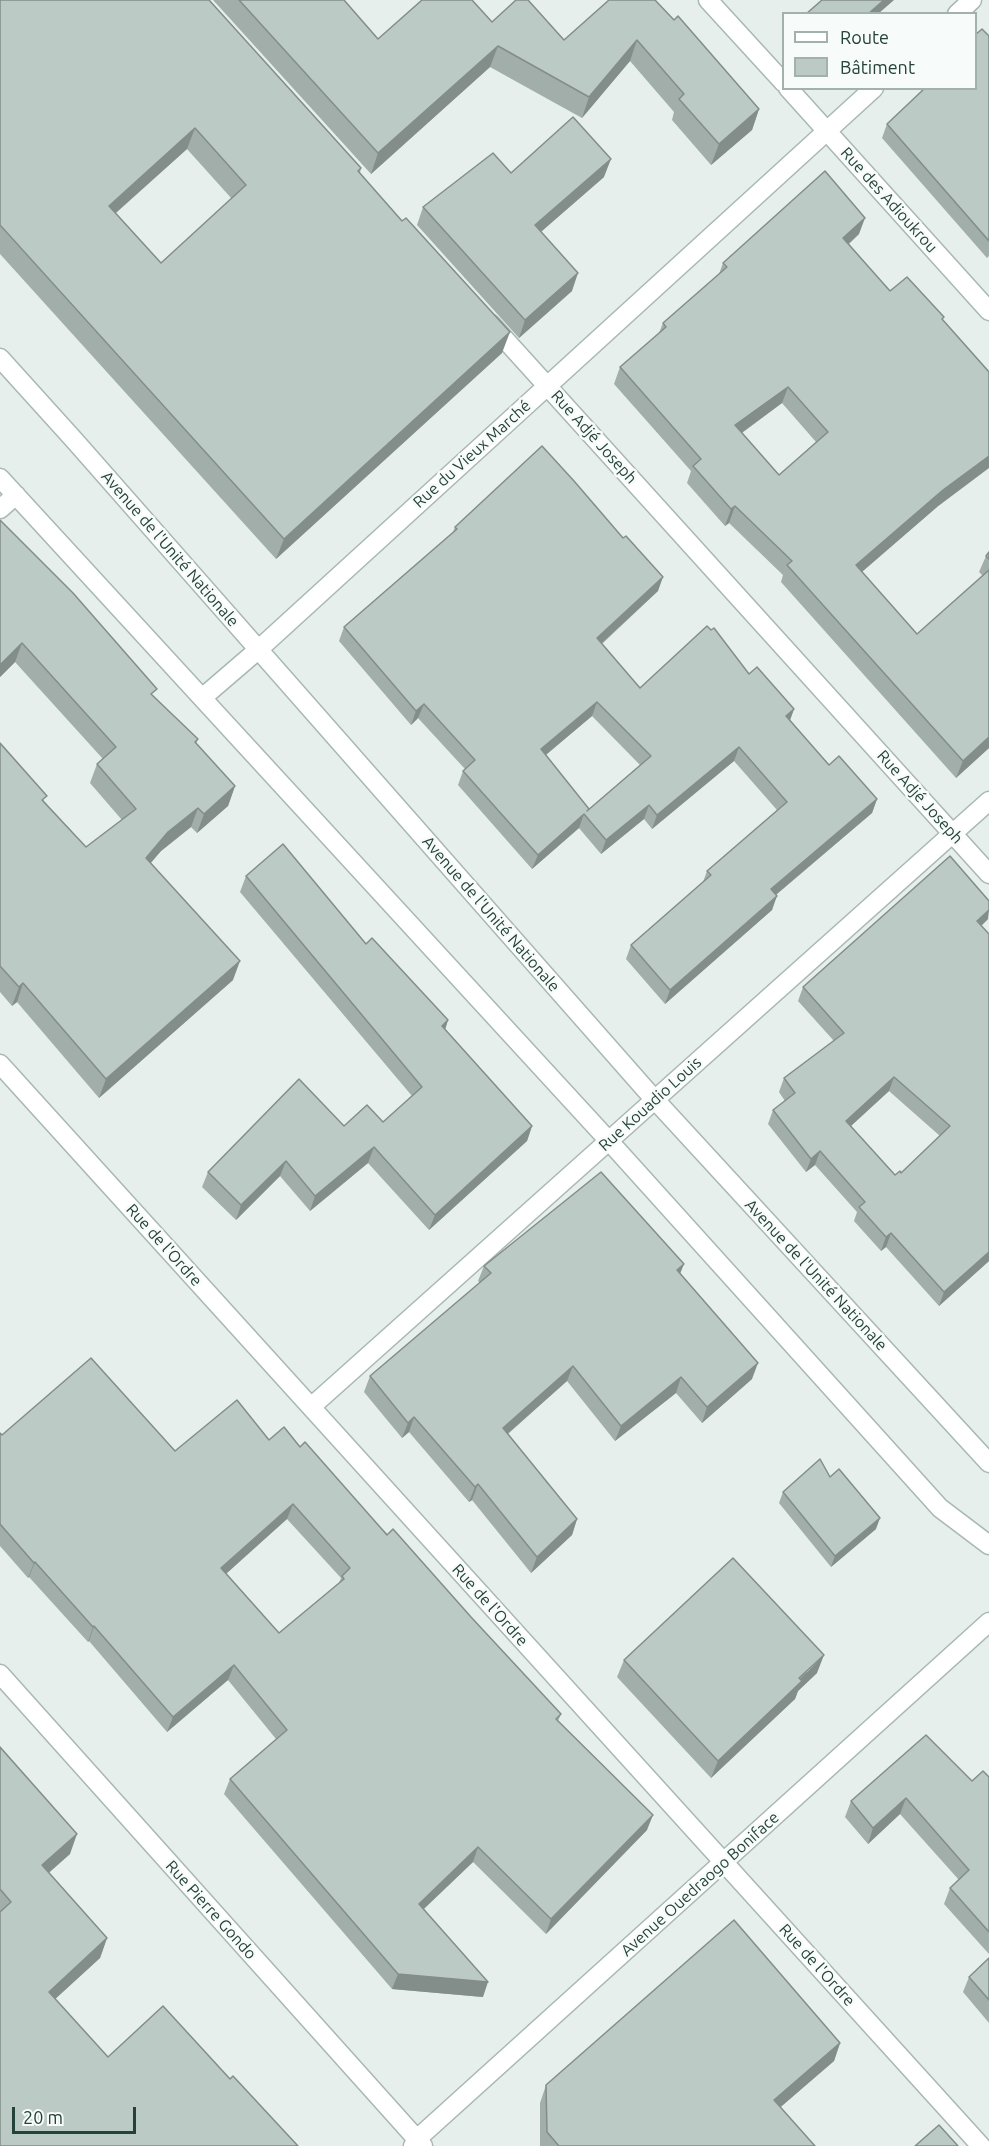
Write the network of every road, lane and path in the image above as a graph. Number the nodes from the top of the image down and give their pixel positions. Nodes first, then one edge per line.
1 (708, 0) edge
2 (972, 0) edge
3 (959, 12) edge
4 (782, 82) edge
5 (790, 90) edge
6 (872, 90) edge
7 (827, 131) junction
8 (989, 311) edge
9 (483, 315) edge
10 (0, 358) edge
11 (547, 386) junction
12 (0, 478) edge
13 (16, 495) junction
14 (0, 509) edge
15 (259, 649) junction
16 (202, 698) junction
17 (989, 801) edge
18 (953, 834) junction
19 (989, 874) edge
20 (0, 1064) edge
21 (656, 1100) junction
22 (609, 1141) junction
23 (311, 1407) junction
24 (989, 1463) edge
25 (989, 1545) edge
26 (989, 1622) edge
27 (0, 1674) edge
28 (724, 1863) junction
29 (417, 2144) edge
30 (981, 2146) edge

1 - 4 street
2 - 3 street
5 - 7 street, Rue des Adioukrou
6 - 7 street, Rue du Vieux Marché
7 - 8 street, Rue des Adioukrou
7 - 11 street, Rue du Vieux Marché
9 - 11 street, Rue Adjé Joseph
10 - 15 street, Avenue de l'Unité Nationale
11 - 15 street, Rue du Vieux Marché
11 - 18 street, Rue Adjé Joseph
12 - 13 street
13 - 14 street
13 - 16 street
15 - 16 street, Rue du Vieux Marché
15 - 21 street, Avenue de l'Unité Nationale
16 - 22 street
17 - 18 street, Rue Kouadio Louis
18 - 19 street, Rue Adjé Joseph
18 - 21 street, Rue Kouadio Louis
20 - 23 street, Rue de l'Ordre
21 - 22 street, Rue Kouadio Louis
21 - 24 street, Avenue de l'Unité Nationale
22 - 23 street, Rue Kouadio Louis
22 - 25 street
23 - 28 street, Rue de l'Ordre
26 - 28 street, Avenue Ouedraogo Boniface
27 - 29 street, Rue Pierre Gondo
28 - 29 street, Avenue Ouedraogo Boniface
28 - 30 street, Rue de l'Ordre

